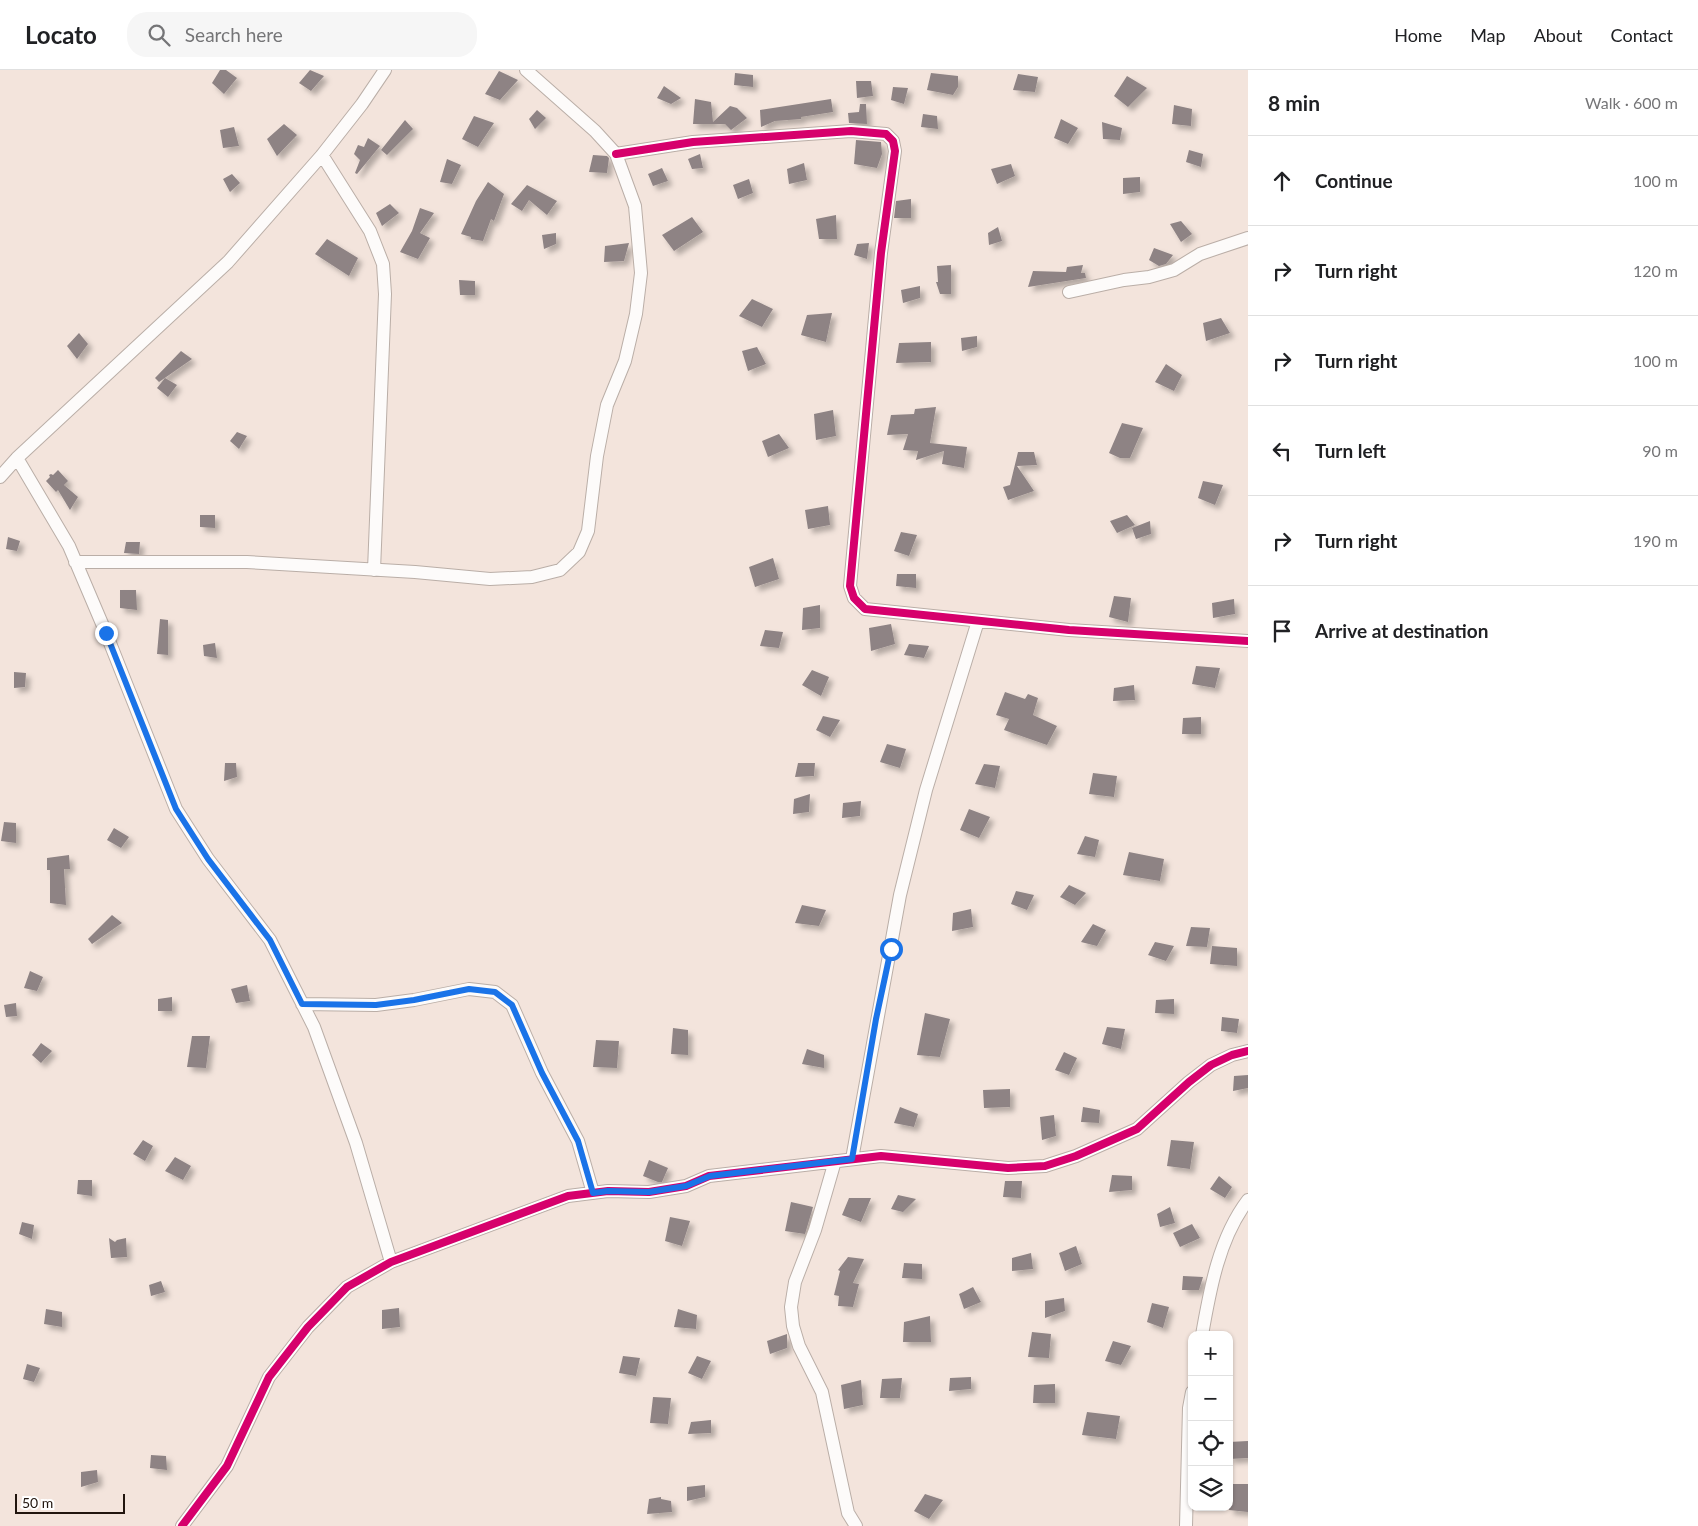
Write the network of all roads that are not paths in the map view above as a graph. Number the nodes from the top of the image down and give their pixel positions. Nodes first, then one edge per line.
1 (385, 70) edge
2 (526, 70) edge
3 (616, 154) junction
4 (322, 155) junction
5 (1248, 238) edge
6 (1069, 292) dead end
7 (17, 458) junction
8 (0, 478) edge
9 (75, 562) junction
10 (374, 570) junction
11 (978, 621) junction
12 (1248, 641) edge
13 (302, 1004) junction
14 (1248, 1051) edge
15 (852, 1159) junction
16 (835, 1161) junction
17 (593, 1193) junction
18 (1248, 1200) edge
19 (391, 1262) junction
20 (1203, 1331) edge
21 (1189, 1421) edge
22 (182, 1526) edge
23 (856, 1526) edge
24 (1186, 1526) edge

1 - 4 street
2 - 3 street
3 - 10 street
3 - 11 street
4 - 7 street
4 - 10 street
5 - 6 street
7 - 8 street
7 - 9 street
9 - 10 street
9 - 13 street
11 - 12 street
11 - 15 street
13 - 17 street
13 - 19 street
14 - 15 street
15 - 16 street
16 - 17 street
16 - 23 street
17 - 19 street
18 - 20 street
19 - 22 street
21 - 24 street

